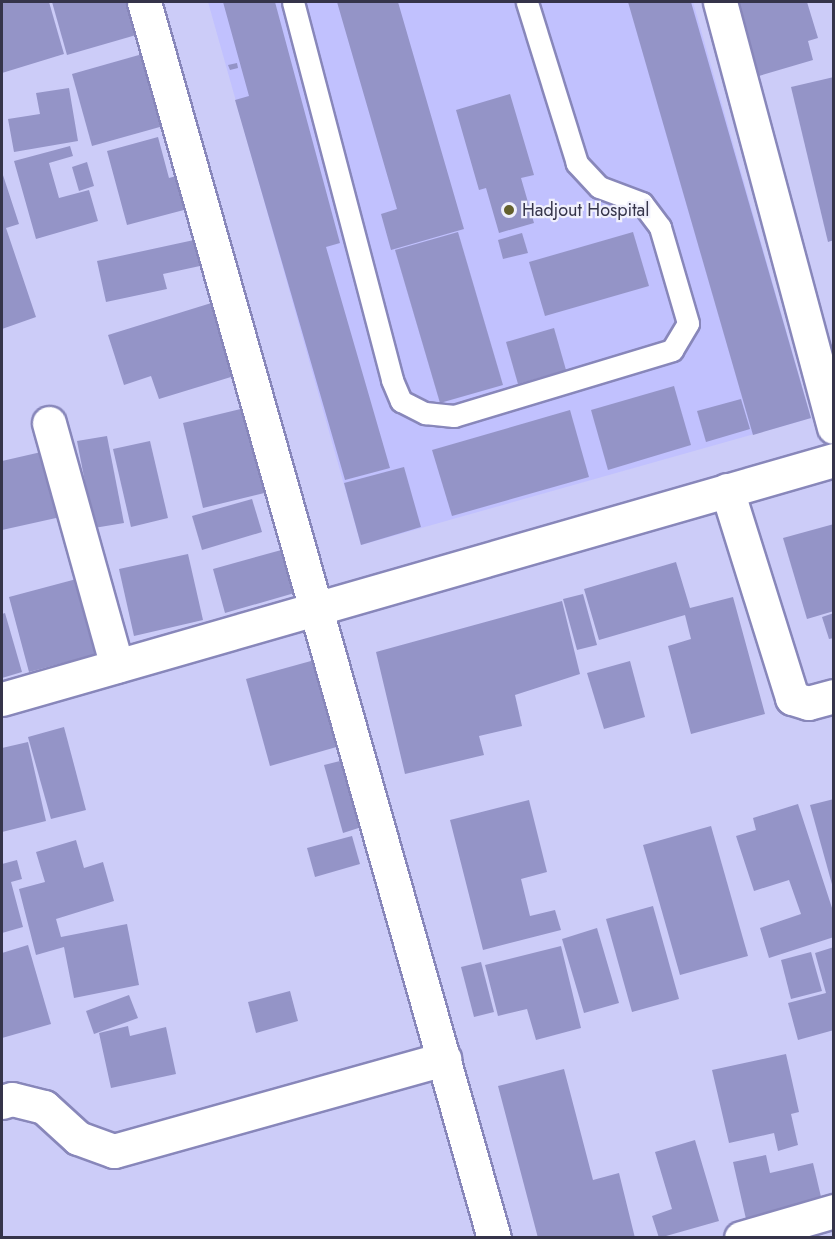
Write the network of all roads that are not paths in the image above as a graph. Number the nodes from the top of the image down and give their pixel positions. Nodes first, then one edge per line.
1 (144, 2) edge
2 (293, 2) edge
3 (527, 2) edge
4 (720, 2) edge
5 (49, 423) dead end
6 (834, 426) edge
7 (834, 460) edge
8 (728, 490) junction
9 (316, 608) junction
10 (117, 666) junction
11 (834, 696) edge
12 (2, 699) edge
13 (444, 1059) junction
14 (2, 1102) edge
15 (834, 1211) edge
16 (494, 1238) edge
17 (741, 1238) edge

1 - 9 street
2 - 3 lane
4 - 6 street
5 - 10 street
7 - 8 street
8 - 9 street
8 - 11 street
9 - 10 street
9 - 13 street
10 - 12 street
13 - 14 street
13 - 16 street
15 - 17 street

